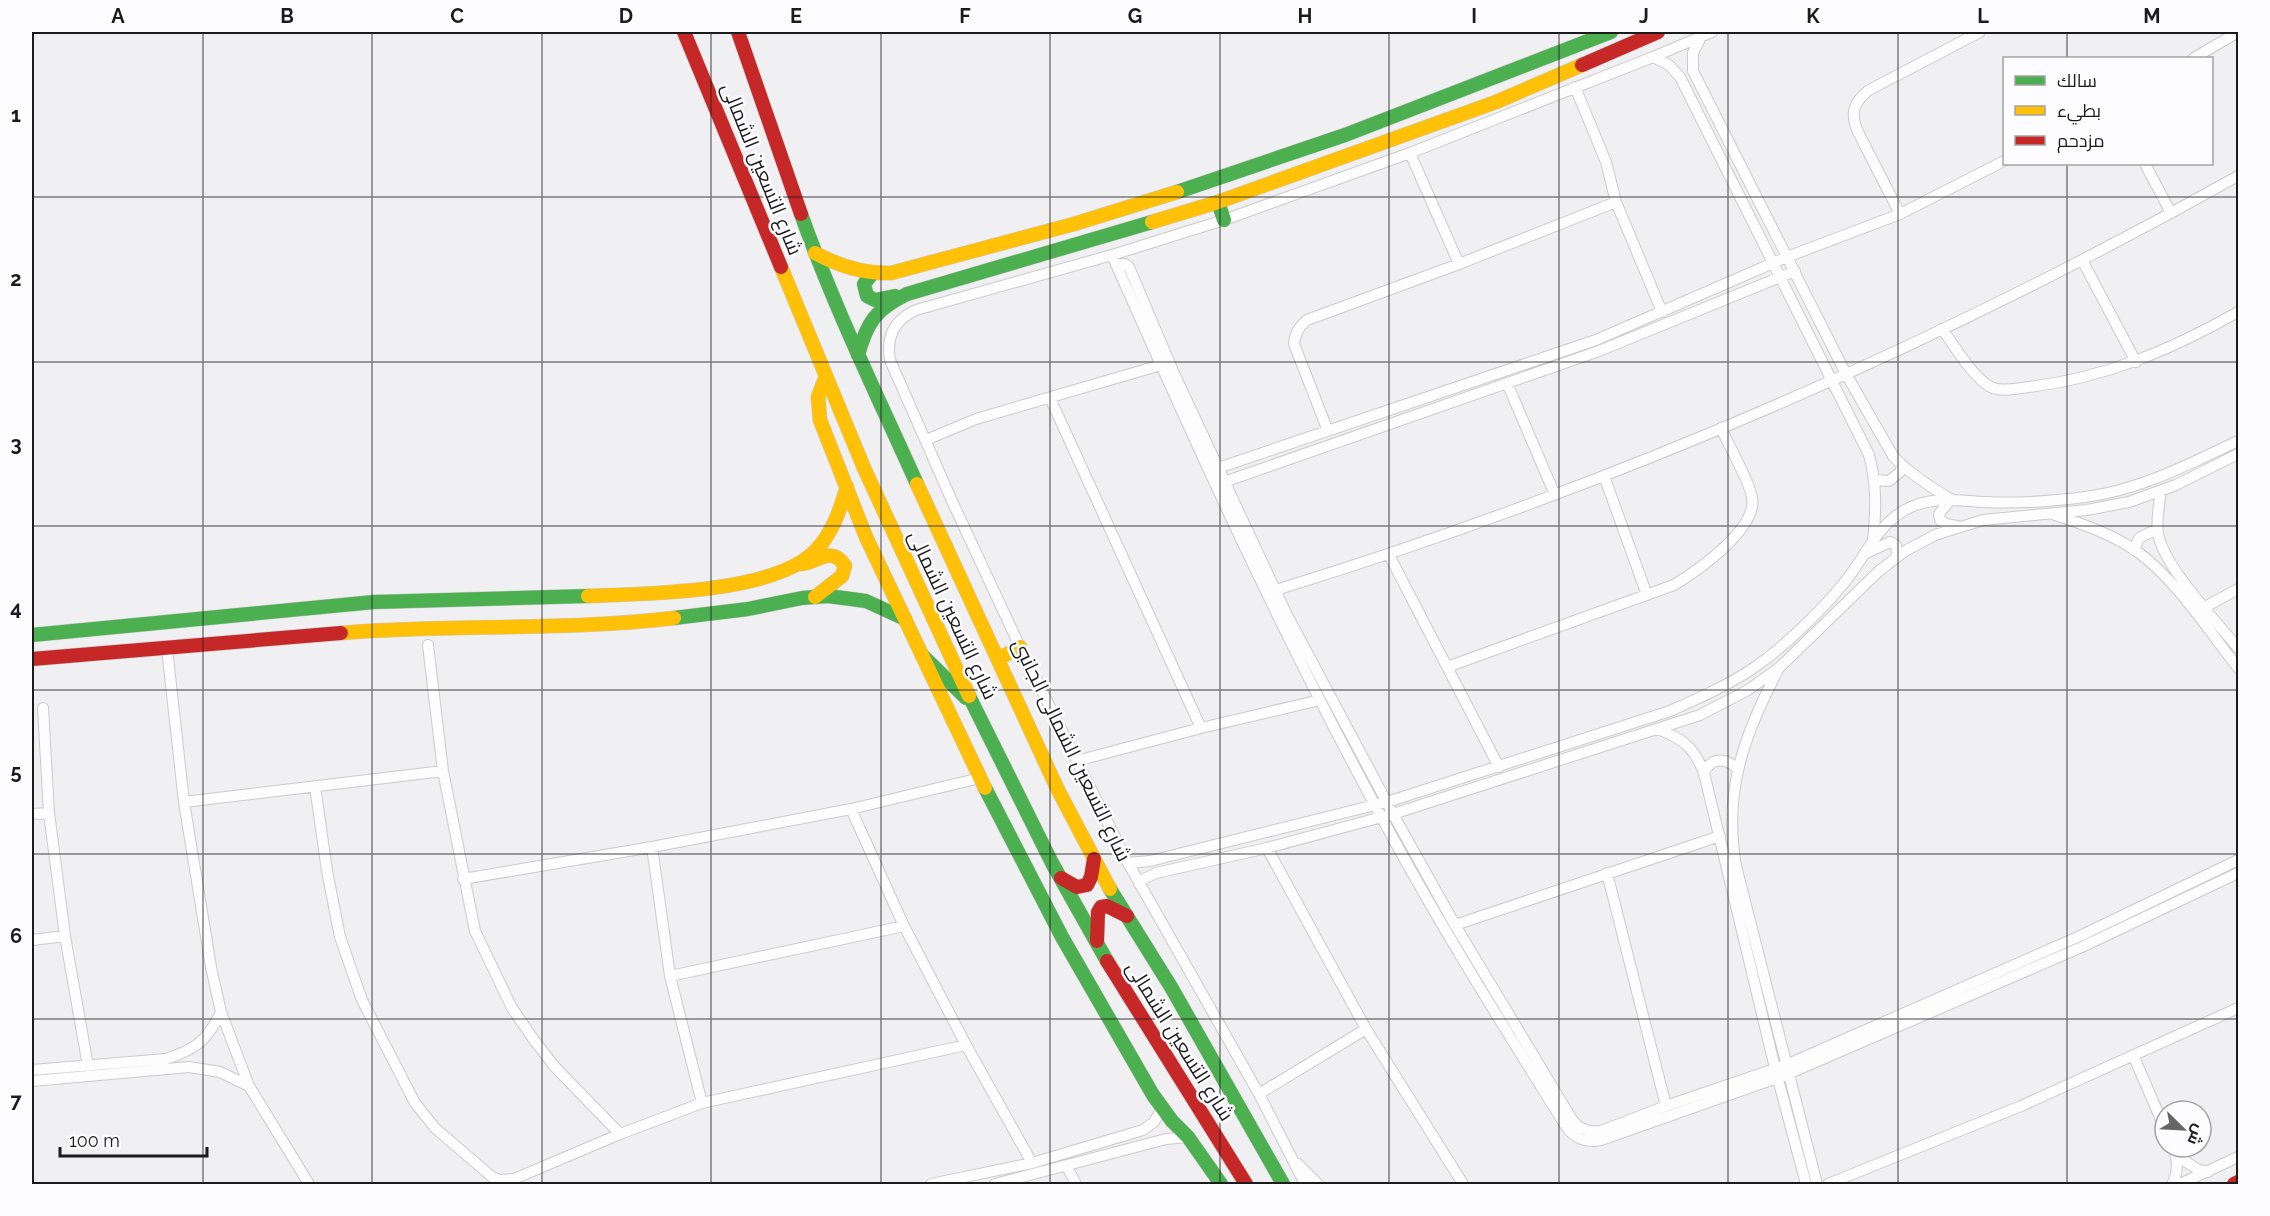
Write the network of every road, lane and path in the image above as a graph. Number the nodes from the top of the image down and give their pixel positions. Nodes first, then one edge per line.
1 (684, 32) edge
2 (738, 32) edge
3 (1611, 32) edge
4 (1658, 32) edge
5 (1712, 32) edge
6 (1980, 32) edge
7 (2238, 32) edge
8 (1701, 37) junction
9 (1653, 57) junction
10 (2196, 57) edge
11 (1519, 69) junction
12 (1489, 81) junction
13 (1575, 87) junction
14 (1527, 88) junction
15 (1496, 102) junction
16 (1410, 153) junction
17 (2003, 162) edge
18 (2146, 165) edge
19 (2238, 176) edge
20 (1218, 202) junction
21 (1616, 202) junction
22 (2172, 213) junction
23 (1900, 214) junction
24 (1224, 220) junction
25 (815, 253) junction
26 (1788, 256) junction
27 (1114, 260) junction
28 (2082, 260) junction
29 (1773, 263) junction
30 (1459, 264) junction
31 (1795, 271) junction
32 (872, 274) junction
33 (1780, 277) junction
34 (907, 294) junction
35 (1662, 312) junction
36 (2238, 312) edge
37 (1942, 330) junction
38 (858, 355) junction
39 (2136, 362) junction
40 (1161, 365) junction
41 (1846, 374) junction
42 (826, 376) junction
43 (1832, 380) junction
44 (1507, 383) junction
45 (1050, 398) junction
46 (1721, 428) junction
47 (1328, 431) junction
48 (926, 440) junction
49 (2238, 441) edge
50 (2238, 454) edge
51 (1902, 466) junction
52 (1218, 468) junction
53 (1604, 476) junction
54 (1875, 480) junction
55 (1224, 482) junction
56 (847, 487) junction
57 (2161, 491) junction
58 (1555, 495) junction
59 (1951, 500) junction
60 (2049, 513) junction
61 (1958, 526) junction
62 (2158, 533) junction
63 (1246, 538) junction
64 (1872, 541) junction
65 (2134, 550) junction
66 (1864, 554) junction
67 (1389, 555) junction
68 (1897, 557) junction
69 (798, 564) junction
70 (2238, 589) edge
71 (1275, 590) junction
72 (1647, 595) junction
73 (815, 597) junction
74 (2205, 607) junction
75 (904, 619) junction
76 (32, 635) edge
77 (428, 645) dead end
78 (1020, 647) junction
79 (2238, 648) edge
80 (167, 649) junction
81 (922, 655) junction
82 (32, 659) edge
83 (998, 659) junction
84 (1447, 667) junction
85 (1780, 667) junction
86 (2238, 668) edge
87 (1320, 700) junction
88 (974, 706) junction
89 (43, 708) dead end
90 (1201, 728) junction
91 (1658, 729) junction
92 (1076, 761) junction
93 (1499, 767) junction
94 (1738, 769) junction
95 (443, 771) junction
96 (1704, 773) junction
97 (980, 778) junction
98 (315, 786) junction
99 (184, 802) junction
100 (1387, 802) junction
101 (1375, 806) junction
102 (851, 809) junction
103 (49, 813) junction
104 (32, 814) edge
105 (1393, 814) junction
106 (1381, 817) junction
107 (1720, 836) junction
108 (652, 847) junction
109 (1267, 848) junction
110 (1094, 859) junction
111 (2238, 860) edge
112 (1128, 863) junction
113 (1607, 873) junction
114 (2238, 873) edge
115 (1061, 878) junction
116 (463, 879) junction
117 (1139, 884) junction
118 (1127, 916) junction
119 (1455, 925) junction
120 (904, 926) junction
121 (64, 936) junction
122 (32, 940) edge
123 (2082, 941) junction
124 (1097, 942) junction
125 (670, 976) junction
126 (2238, 1008) edge
127 (220, 1012) junction
128 (1366, 1029) junction
129 (966, 1045) junction
130 (2133, 1055) junction
131 (167, 1063) junction
132 (88, 1066) junction
133 (32, 1070) edge
134 (1782, 1071) junction
135 (32, 1081) edge
136 (249, 1086) junction
137 (1259, 1094) junction
138 (2153, 1101) edge
139 (702, 1103) junction
140 (1666, 1106) junction
141 (1161, 1108) junction
142 (620, 1134) junction
143 (1188, 1137) junction
144 (2238, 1157) edge
145 (2176, 1159) edge
146 (2185, 1159) edge
147 (1293, 1161) junction
148 (1032, 1163) junction
149 (1067, 1167) junction
150 (2208, 1172) junction
151 (309, 1185) edge
152 (931, 1185) edge
153 (995, 1185) edge
154 (1076, 1185) edge
155 (1221, 1185) edge
156 (1246, 1185) edge
157 (1283, 1185) edge
158 (1305, 1185) edge
159 (1318, 1185) edge
160 (1463, 1185) edge
161 (1806, 1185) edge
162 (1817, 1185) edge
163 (1828, 1185) edge
164 (2172, 1185) edge
165 (2180, 1185) edge

1 - 42 street, شارع التسعين الشمالى
2 - 25 street, شارع التسعين الشمالى
3 - 11 street
4 - 14 street
5 - 8 street
6 - 23 street
7 - 10 street
8 - 9 street
8 - 26 street
9 - 13 street
9 - 29 street
11 - 12 street
11 - 14 street
12 - 15 street
12 - 32 street
13 - 16 street
13 - 21 street
14 - 15 street
15 - 20 street
16 - 24 street
16 - 30 street
17 - 23 street
18 - 22 street
19 - 22 street
20 - 24 street
20 - 34 street
21 - 30 street
21 - 35 street
22 - 28 street
23 - 26 street
24 - 27 street
25 - 32 street
25 - 38 street, شارع التسعين الشمالى
26 - 29 street
26 - 31 street
27 - 40 street
27 - 48 street, شارع التسعين الشمالى الجانبى
27 - 52 street
28 - 37 street
28 - 39 street
29 - 33 street
29 - 35 street
30 - 47 street
31 - 33 street
31 - 41 street
32 - 34 street
33 - 43 street
33 - 44 street
34 - 38 street
35 - 47 street
36 - 39 street
37 - 39 street
37 - 41 street
38 - 83 street, شارع التسعين الشمالى
40 - 45 street
40 - 63 street
41 - 43 street
41 - 51 street
42 - 56 street
42 - 88 street, شارع التسعين الشمالى
43 - 46 street
43 - 54 street
44 - 55 street
44 - 58 street
45 - 48 street
45 - 90 street
46 - 53 street
46 - 72 street
47 - 52 street
48 - 78 street, شارع التسعين الشمالى الجانبى
49 - 59 street
50 - 57 street
51 - 54 street
51 - 59 street
52 - 55 street
53 - 58 street
53 - 72 street
54 - 64 street
55 - 63 street
56 - 69 street
56 - 75 street
57 - 60 street
57 - 62 street
58 - 67 street
59 - 61 street
59 - 64 street
60 - 61 street
60 - 65 street
61 - 68 street
62 - 65 street
62 - 74 street
63 - 71 street
63 - 87 street
64 - 66 street
65 - 86 street
66 - 68 street
66 - 93 street
67 - 71 street
67 - 84 street
68 - 85 street
69 - 73 street
69 - 76 street
70 - 74 street
71 - 100 street
72 - 84 street
73 - 75 street
73 - 80 street
74 - 79 street
75 - 81 street
77 - 95 street
78 - 83 street
78 - 92 street, شارع التسعين الشمالى الجانبى
80 - 82 street
80 - 99 street
81 - 88 street
81 - 97 street
83 - 110 street, شارع التسعين الشمالى
84 - 93 street
85 - 91 street
85 - 94 street
87 - 90 street
87 - 101 street
88 - 115 street, شارع التسعين الشمالى
89 - 103 street
90 - 92 street
91 - 96 street
91 - 105 street
92 - 112 street, شارع التسعين الشمالى الجانبى
93 - 100 street
94 - 96 street
94 - 134 street
95 - 98 street
95 - 116 street
96 - 107 street
97 - 102 street
97 - 141 street
98 - 99 street
98 - 142 street
99 - 127 street
100 - 101 street
100 - 105 street
101 - 106 street
101 - 112 street
102 - 108 street
102 - 120 street
103 - 104 street
103 - 121 street
105 - 106 street
105 - 119 street
106 - 109 street
106 - 134 street
107 - 113 street
107 - 134 street
108 - 116 street
108 - 125 street
109 - 117 street
109 - 128 street
110 - 115 street
110 - 118 street, شارع التسعين الشمالى
111 - 123 street
112 - 117 street, شارع التسعين الشمالى الجانبى
113 - 119 street
113 - 140 street
114 - 123 street
115 - 124 street, شارع التسعين الشمالى
116 - 142 street
117 - 137 street, شارع التسعين الشمالى الجانبى
118 - 124 street
118 - 157 street, شارع التسعين الشمالى
119 - 140 street
120 - 125 street
120 - 129 street
121 - 122 street
121 - 132 street
123 - 134 street
124 - 156 street, شارع التسعين الشمالى
125 - 139 street
126 - 130 street
127 - 131 street
127 - 136 street
128 - 137 street
128 - 160 street
129 - 139 street
129 - 148 street
130 - 138 street
130 - 163 street
131 - 132 street
131 - 135 street
131 - 136 street
132 - 133 street
134 - 140 street
134 - 161 street
134 - 162 street
136 - 151 street
137 - 147 street, شارع التسعين الشمالى الجانبى
139 - 142 street
141 - 143 street
141 - 148 street
143 - 149 street
143 - 155 street
144 - 150 street
145 - 164 street
146 - 150 street
147 - 158 street, شارع التسعين الشمالى الجانبى
147 - 159 street
148 - 152 street
149 - 153 street
149 - 154 street
150 - 165 street

